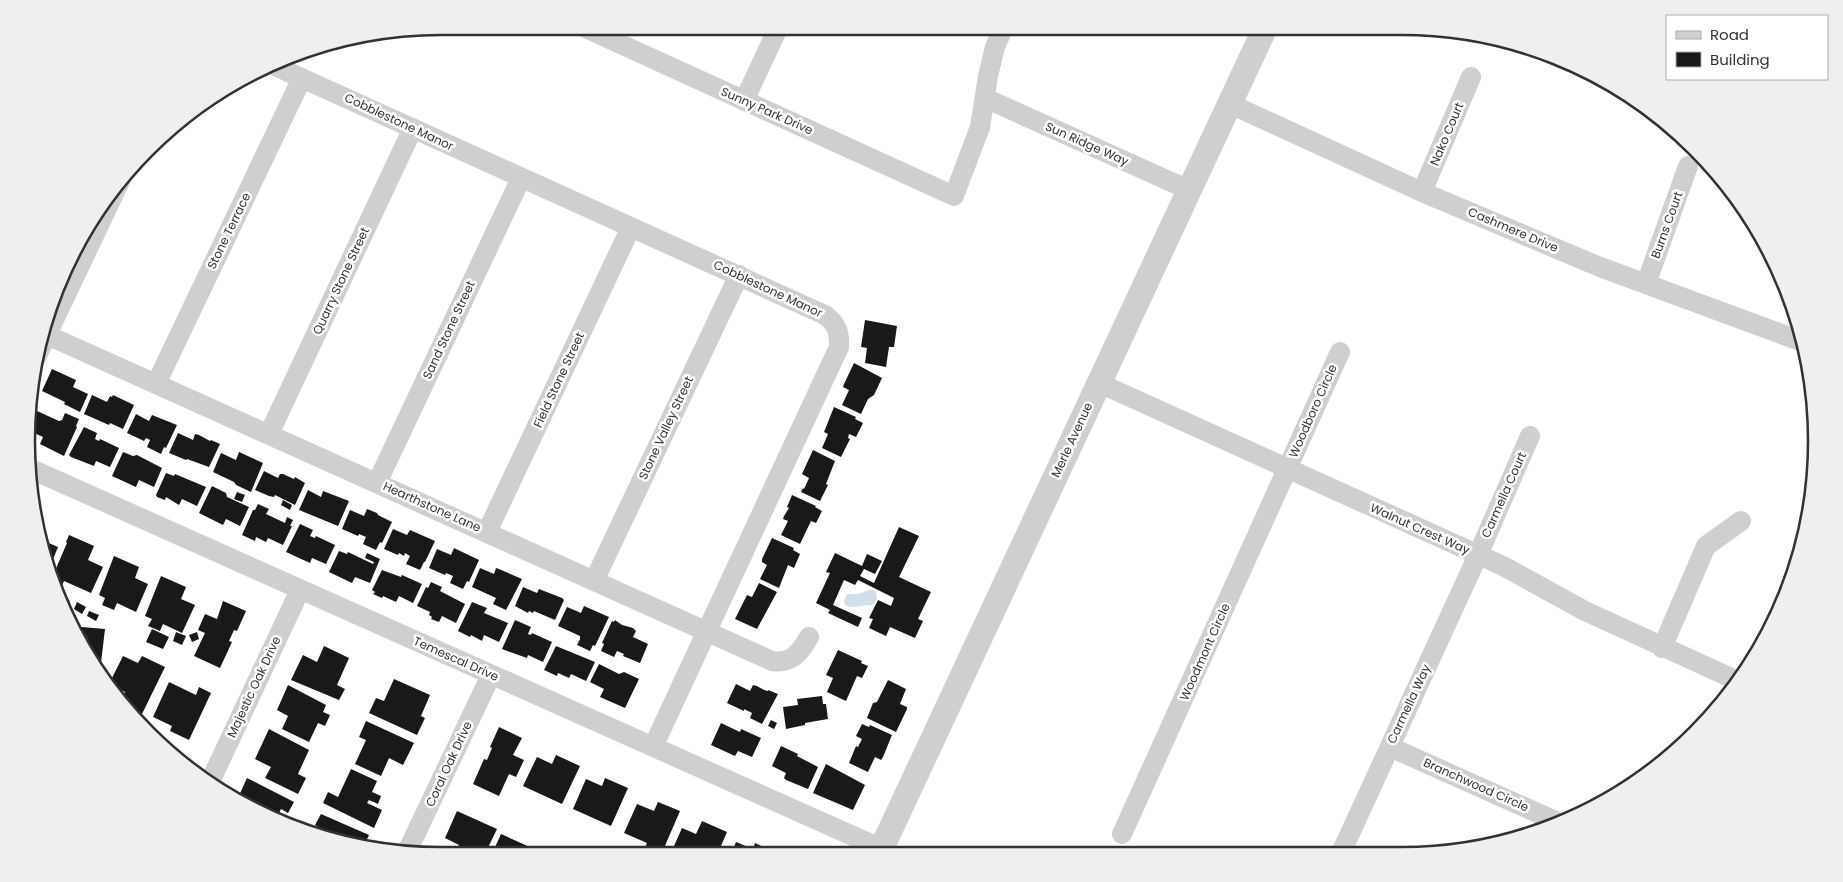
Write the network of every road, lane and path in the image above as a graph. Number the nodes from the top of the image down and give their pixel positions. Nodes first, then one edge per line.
1 (601, 35) edge
2 (775, 35) edge
3 (1000, 35) edge
4 (1262, 35) edge
5 (280, 68) edge
6 (1471, 77) dead end
7 (302, 78) junction
8 (985, 98) junction
9 (744, 101) junction
10 (1230, 104) junction
11 (412, 128) junction
12 (1688, 166) dead end
13 (521, 178) junction
14 (1189, 190) junction
15 (1422, 192) junction
16 (105, 212) edge
17 (631, 227) junction
18 (739, 275) junction
19 (1646, 284) junction
20 (54, 321) edge
21 (49, 336) edge
22 (1795, 339) edge
23 (1340, 352) dead end
24 (1099, 383) junction
25 (156, 384) junction
26 (269, 434) junction
27 (1530, 436) dead end
28 (1287, 469) junction
29 (36, 471) edge
30 (377, 483) junction
31 (1741, 522) dead end
32 (487, 532) junction
33 (1478, 555) junction
34 (594, 581) junction
35 (300, 590) junction
36 (707, 632) junction
37 (809, 637) dead end
38 (1662, 648) junction
39 (491, 675) junction
40 (1731, 678) edge
41 (654, 747) junction
42 (1390, 747) junction
43 (212, 777) edge
44 (1550, 819) edge
45 (1122, 834) dead end
46 (410, 846) edge
47 (872, 847) edge
48 (883, 847) edge
49 (1344, 847) edge

1 - 9 street, Sunny Park Drive
2 - 9 street
3 - 8 street
4 - 10 street, Merle Avenue
5 - 7 street, Cobblestone Manor
6 - 15 street, Nako Court
7 - 11 street, Cobblestone Manor
7 - 25 street, Stone Terrace
8 - 9 street, Sunny Park Drive
8 - 14 street, Sun Ridge Way
10 - 14 street, Merle Avenue
10 - 15 street, Cashmere Drive
11 - 13 street, Cobblestone Manor
11 - 26 street, Quarry Stone Street
12 - 19 street, Burns Court
13 - 17 street, Cobblestone Manor
13 - 30 street, Sand Stone Street
14 - 24 street, Merle Avenue
15 - 19 street, Cashmere Drive
16 - 20 street
17 - 18 street, Cobblestone Manor
17 - 32 street, Field Stone Street
18 - 34 street, Stone Valley Street
18 - 36 street, Cobblestone Manor
19 - 22 street, Cashmere Drive
21 - 25 street, Hearthstone Lane
23 - 28 street, Woodboro Circle
24 - 28 street, Walnut Crest Way
24 - 48 street, Merle Avenue
25 - 26 street, Hearthstone Lane
26 - 30 street, Hearthstone Lane
27 - 33 street, Carmella Court
28 - 33 street, Walnut Crest Way
28 - 45 street, Woodmont Circle
29 - 35 street, Temescal Drive
30 - 32 street, Hearthstone Lane
31 - 38 street
32 - 34 street, Hearthstone Lane
33 - 38 street, Walnut Crest Way
33 - 42 street, Carmella Way
34 - 36 street, Hearthstone Lane
35 - 39 street, Temescal Drive
35 - 43 street, Majestic Oak Drive
36 - 37 street, Hearthstone Lane
36 - 41 street, Cobblestone Manor
38 - 40 street, Walnut Crest Way
39 - 41 street, Temescal Drive
39 - 46 street, Coral Oak Drive
41 - 47 street, Temescal Drive
42 - 44 street, Branchwood Circle
42 - 49 street, Carmella Way

